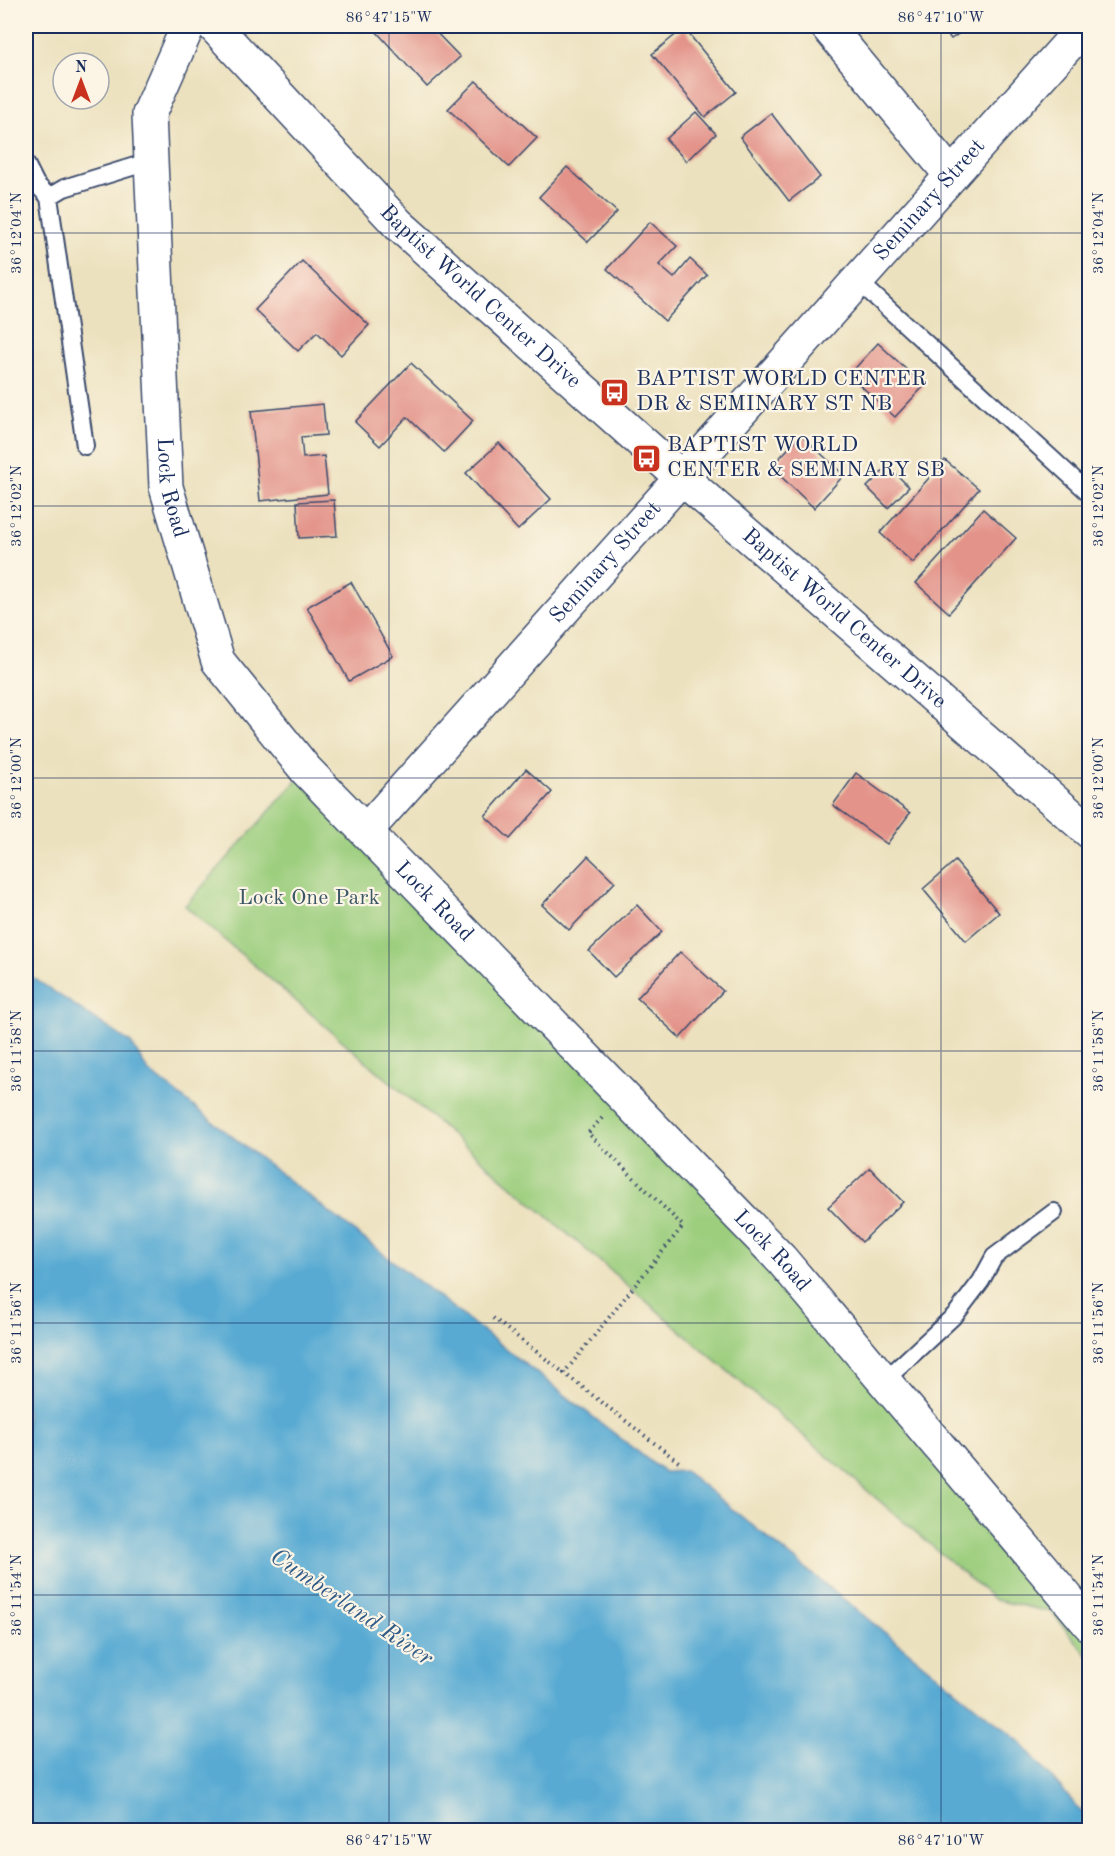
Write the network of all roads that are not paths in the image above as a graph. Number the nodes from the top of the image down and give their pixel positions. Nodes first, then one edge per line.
1 (188, 26) edge
2 (214, 26) edge
3 (827, 26) edge
4 (1085, 26) edge
5 (151, 161) junction
6 (26, 164) edge
7 (951, 175) junction
8 (50, 197) junction
9 (857, 280) junction
10 (85, 446) dead end
11 (683, 479) junction
12 (1088, 492) edge
13 (366, 831) junction
14 (1089, 832) edge
15 (1054, 1212) dead end
16 (884, 1381) junction
17 (1089, 1625) edge

1 - 5 street, Lock Road
2 - 11 street, Baptist World Center Drive
3 - 7 street
4 - 7 street, Seminary Street
5 - 8 lane
5 - 13 street, Lock Road
6 - 8 lane
7 - 9 street, Seminary Street
8 - 10 lane
9 - 11 street, Seminary Street
9 - 12 lane
11 - 13 street, Seminary Street
11 - 14 street, Baptist World Center Drive
13 - 16 street, Lock Road
15 - 16 lane
16 - 17 street, Lock Road

